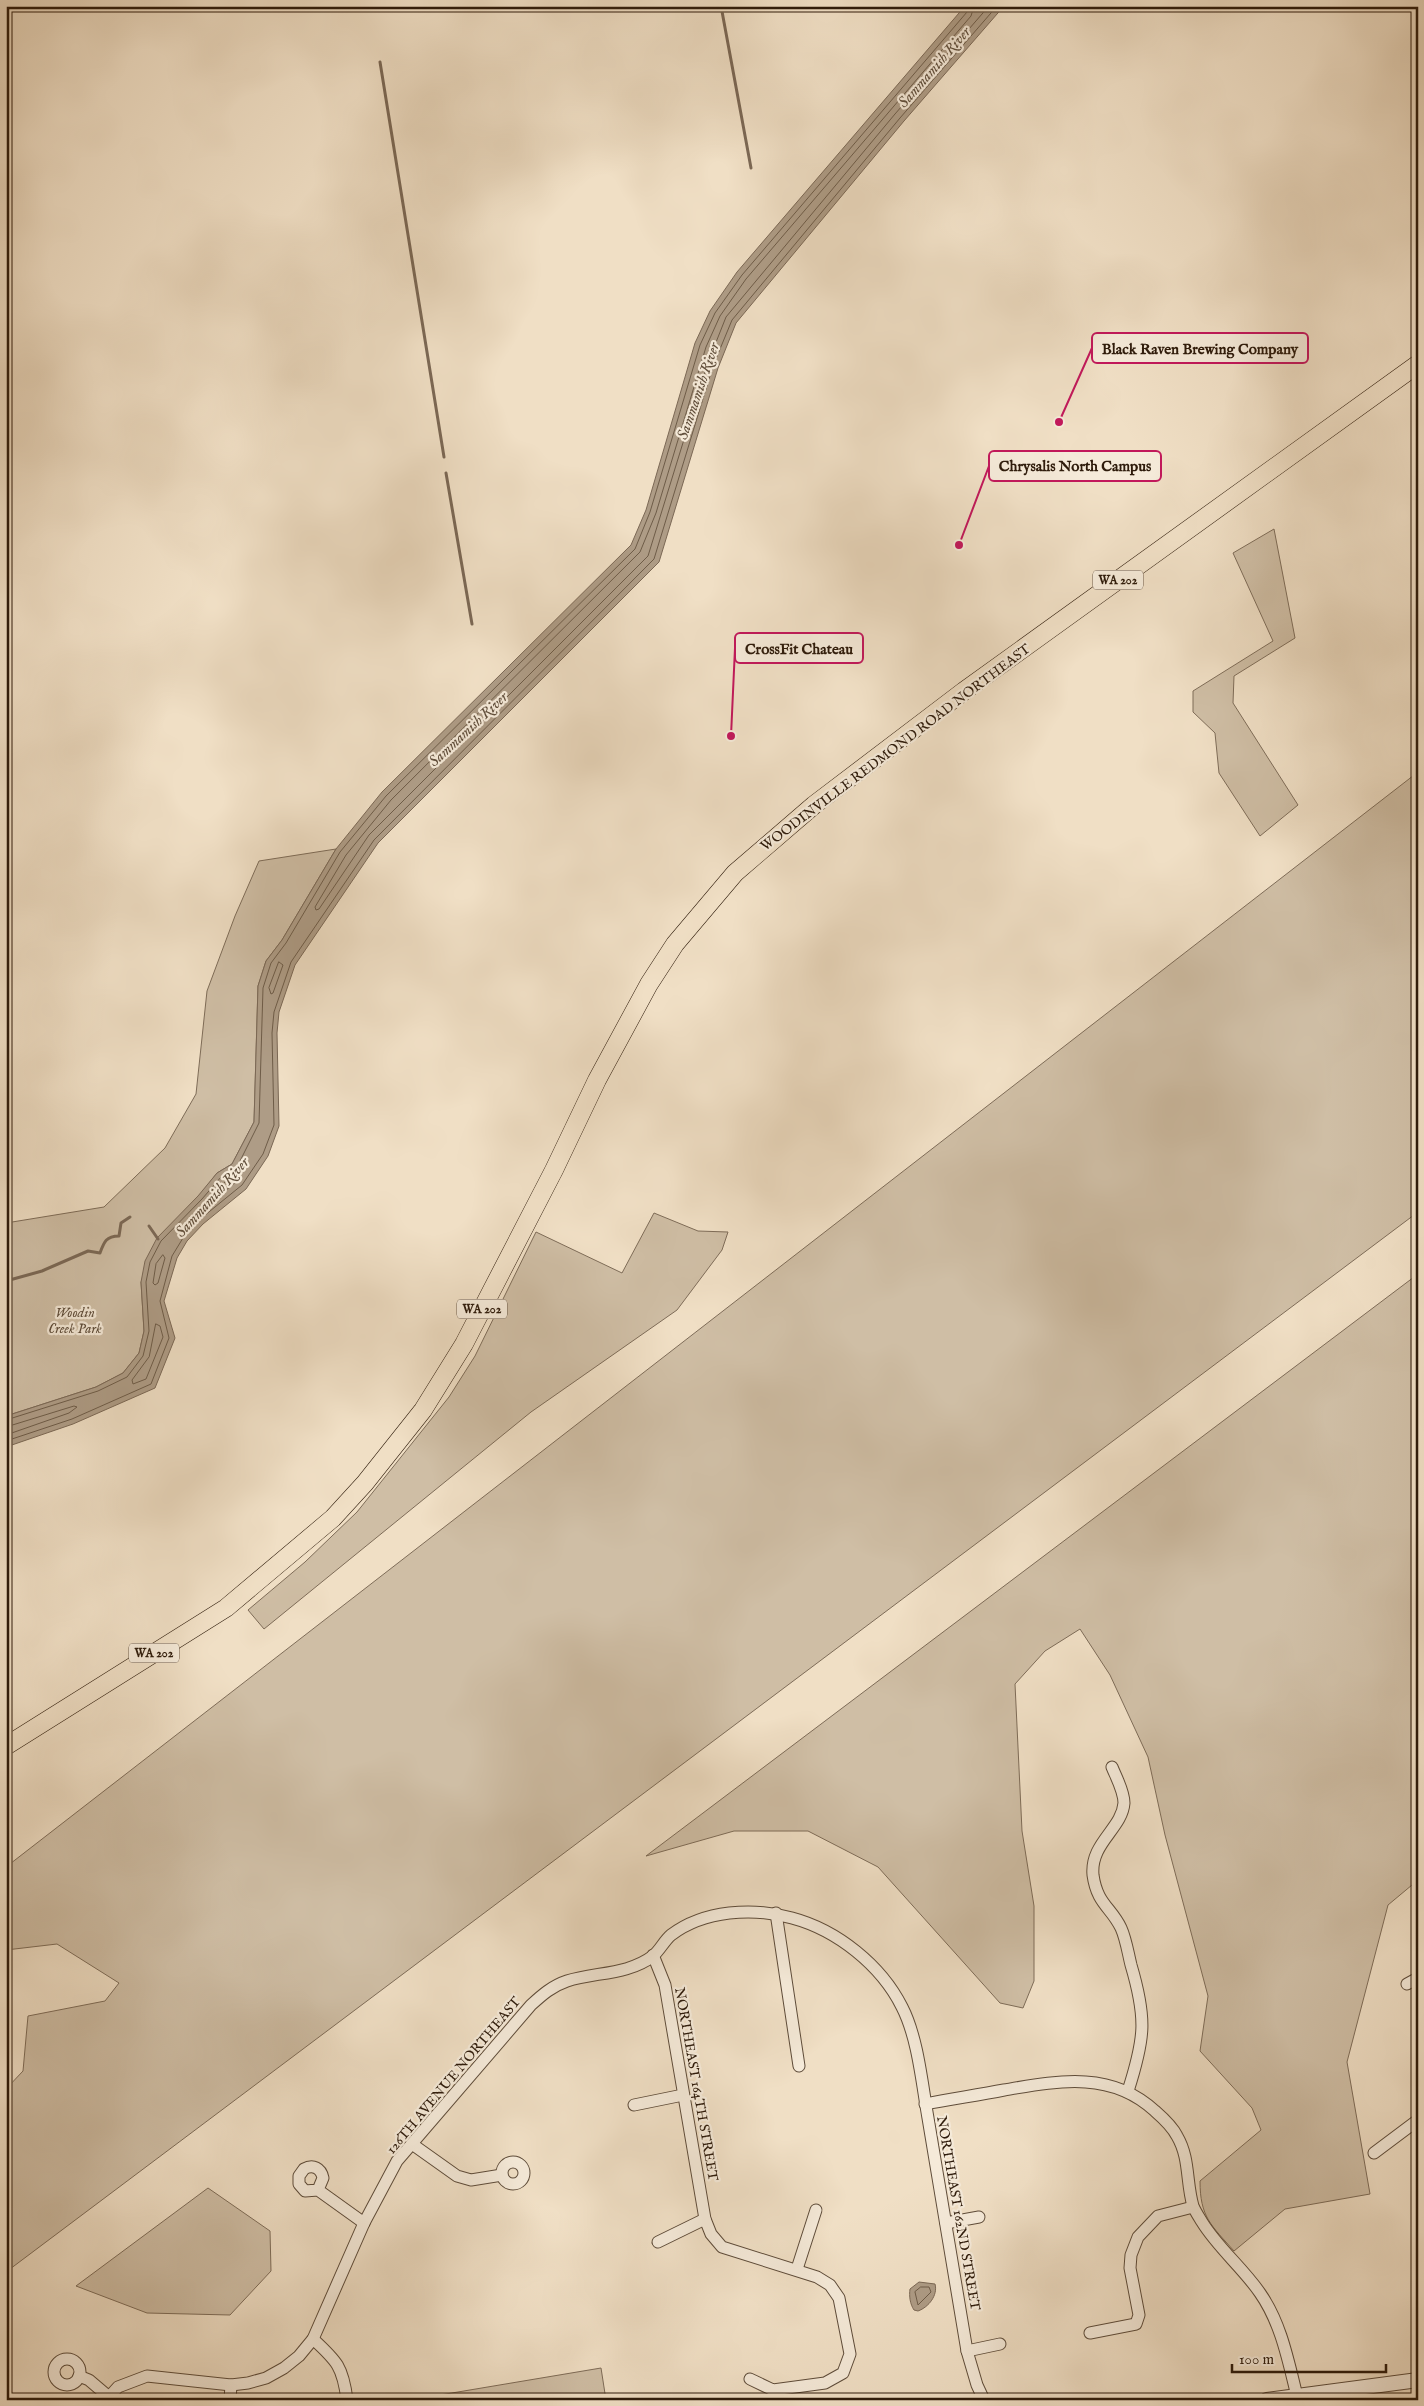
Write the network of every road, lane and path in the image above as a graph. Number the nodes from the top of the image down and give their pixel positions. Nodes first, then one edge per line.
1 (1418, 364) edge
2 (6, 1746) edge
3 (1112, 1767) dead end
4 (776, 1913) junction
5 (653, 1955) junction
6 (911, 2029) joint
7 (799, 2066) dead end
8 (1128, 2091) junction
9 (683, 2095) junction
10 (925, 2104) junction
11 (634, 2105) dead end
12 (1418, 2120) edge
13 (412, 2144) junction
14 (1374, 2153) dead end
15 (502, 2175) dead end
16 (318, 2190) dead end
17 (1193, 2207) junction
18 (816, 2210) dead end
19 (980, 2217) dead end
20 (705, 2219) junction
21 (364, 2223) junction
22 (946, 2223) junction
23 (658, 2242) dead end
24 (797, 2269) junction
25 (1090, 2333) dead end
26 (313, 2339) junction
27 (1000, 2344) dead end
28 (967, 2351) junction
29 (79, 2376) dead end
30 (750, 2379) dead end
31 (1418, 2380) edge
32 (231, 2385) junction
33 (109, 2398) edge
34 (1297, 2398) edge
35 (230, 2400) edge
36 (347, 2400) edge
37 (984, 2400) edge
38 (1267, 2400) edge

1 - 2 main road, WOODINVILLE REDMOND ROAD NORTHEAST / WA 202
3 - 8 street
4 - 5 street, 126TH AVENUE NORTHEAST
4 - 6 street, 126TH AVENUE NORTHEAST
4 - 7 street
5 - 9 street, NORTHEAST 164TH STREET
5 - 13 street, 126TH AVENUE NORTHEAST
6 - 10 street, NORTHEAST 162ND STREET
8 - 10 street
8 - 17 street
9 - 11 street
9 - 20 street, NORTHEAST 164TH STREET
10 - 22 street, NORTHEAST 162ND STREET
12 - 14 street
13 - 15 street
13 - 21 street, 126TH AVENUE NORTHEAST
16 - 21 street
17 - 25 street
17 - 34 street
18 - 24 street
19 - 22 street
20 - 23 street
20 - 24 street, NORTHEAST 164TH STREET
21 - 26 street, 126TH AVENUE NORTHEAST
22 - 28 street, NORTHEAST 162ND STREET
24 - 30 street, NORTHEAST 164TH STREET
26 - 32 street, 126TH AVENUE NORTHEAST
26 - 36 street
27 - 28 street
28 - 37 street, NORTHEAST 162ND STREET
29 - 33 street, 126TH AVENUE NORTHEAST
31 - 34 street
32 - 33 street, 126TH AVENUE NORTHEAST
32 - 35 street
34 - 38 street

